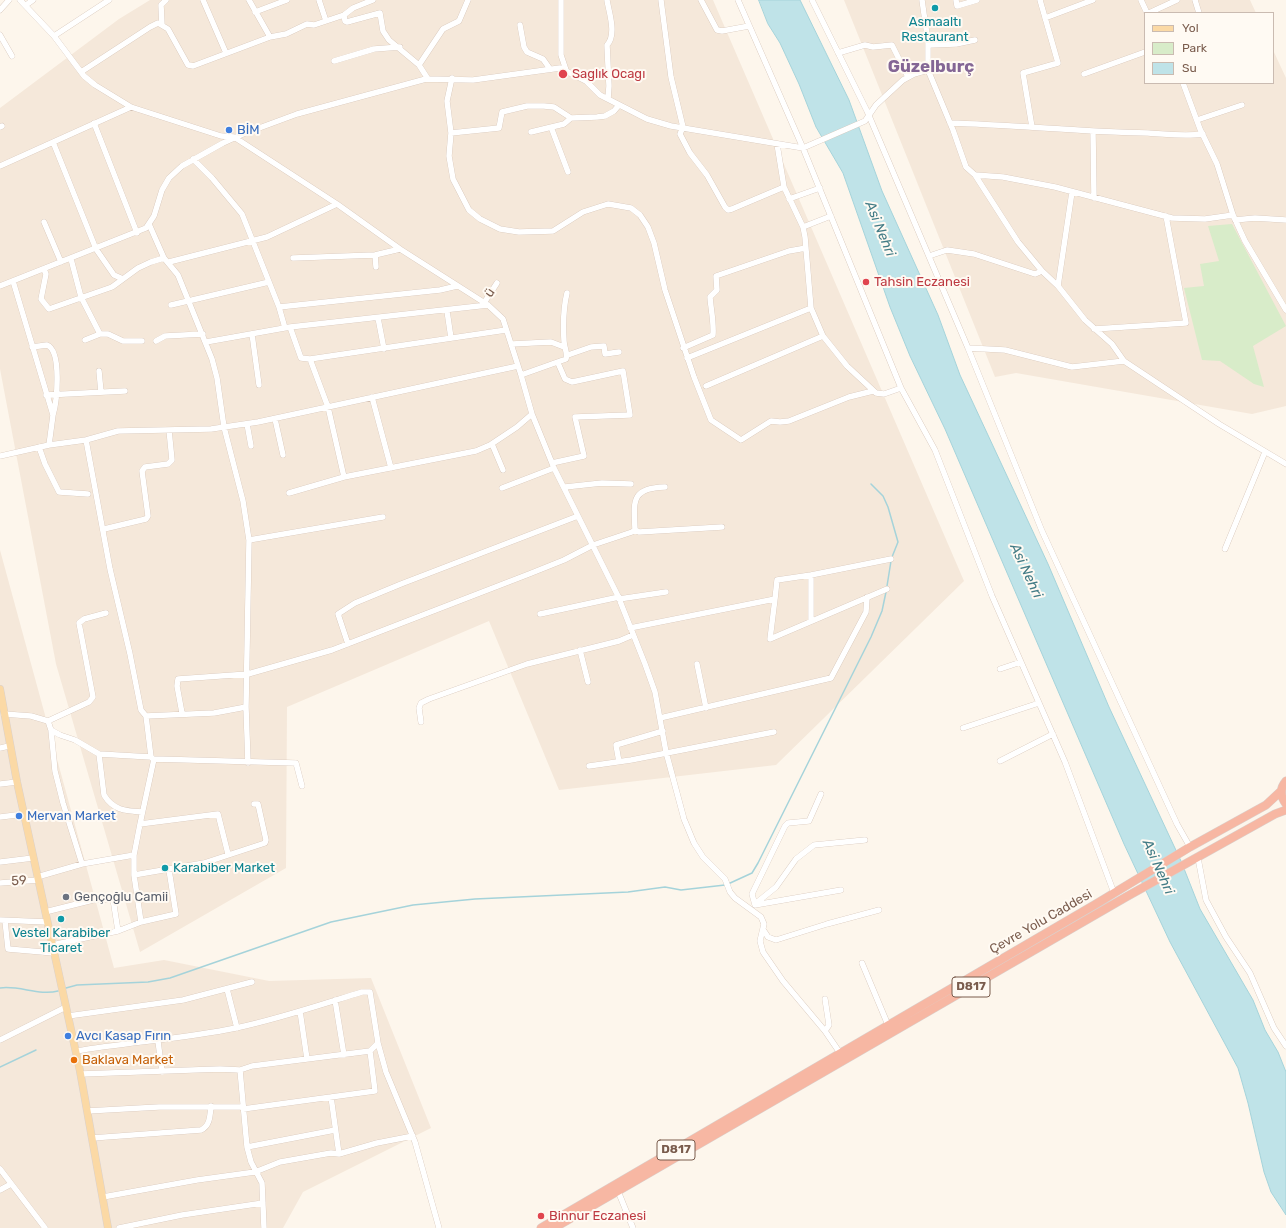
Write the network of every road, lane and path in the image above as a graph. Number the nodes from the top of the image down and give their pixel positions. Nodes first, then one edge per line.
1 (9, 0) edge
2 (20, 0) edge
3 (33, 0) edge
4 (109, 0) edge
5 (166, 0) edge
6 (203, 0) edge
7 (249, 0) edge
8 (287, 0) edge
9 (319, 0) edge
10 (373, 0) edge
11 (468, 0) edge
12 (561, 0) edge
13 (607, 0) edge
14 (661, 0) edge
15 (701, 0) edge
16 (738, 0) edge
17 (922, 0) edge
18 (956, 0) edge
19 (978, 0) edge
20 (1040, 0) edge
21 (1093, 0) edge
22 (1141, 0) edge
23 (1177, 0) edge
24 (1195, 0) edge
25 (813, 1) edge
26 (359, 2) edge
27 (26, 5) junction
28 (0, 10) edge
29 (255, 12) junction
30 (1147, 12) edge
31 (1150, 12) edge
32 (1200, 12) edge
33 (344, 15) junction
34 (1045, 18) junction
35 (326, 21) junction
36 (162, 25) junction
37 (520, 25) dead end
38 (749, 26) junction
39 (0, 35) edge
40 (54, 36) junction
41 (270, 37) junction
42 (975, 40) dead end
43 (929, 46) junction
44 (400, 47) junction
45 (226, 52) junction
46 (1144, 52) edge
47 (838, 53) junction
48 (12, 56) dead end
49 (334, 61) dead end
50 (419, 65) junction
51 (550, 69) junction
52 (566, 70) junction
53 (928, 70) junction
54 (81, 72) junction
55 (1084, 74) dead end
56 (908, 77) junction
57 (452, 78) junction
58 (428, 79) junction
59 (1183, 84) edge
60 (608, 99) junction
61 (619, 105) junction
62 (1242, 106) dead end
63 (131, 107) junction
64 (571, 118) junction
65 (866, 118) junction
66 (1197, 120) junction
67 (94, 123) junction
68 (950, 123) junction
69 (551, 127) junction
70 (683, 127) junction
71 (1032, 127) junction
72 (531, 132) dead end
73 (1093, 132) junction
74 (451, 133) junction
75 (1202, 134) junction
76 (225, 136) junction
77 (234, 137) junction
78 (53, 142) junction
79 (223, 143) junction
80 (777, 144) junction
81 (803, 148) junction
82 (193, 159) junction
83 (0, 166) edge
84 (568, 172) dead end
85 (975, 176) junction
86 (784, 187) junction
87 (820, 188) junction
88 (1072, 192) junction
89 (789, 198) junction
90 (1094, 198) junction
91 (337, 204) junction
92 (831, 216) junction
93 (1166, 216) junction
94 (1234, 218) junction
95 (1286, 220) edge
96 (44, 222) dead end
97 (149, 224) junction
98 (803, 227) junction
99 (137, 233) junction
100 (254, 240) junction
101 (806, 248) junction
102 (96, 249) junction
103 (400, 249) junction
104 (375, 255) junction
105 (929, 256) junction
106 (293, 258) dead end
107 (71, 259) junction
108 (167, 260) junction
109 (61, 262) junction
110 (376, 268) dead end
111 (44, 269) junction
112 (1042, 271) junction
113 (123, 279) junction
114 (13, 281) junction
115 (269, 282) junction
116 (497, 283) dead end
117 (0, 286) edge
118 (457, 286) junction
119 (1058, 286) junction
120 (567, 293) dead end
121 (81, 297) junction
122 (188, 301) junction
123 (486, 304) junction
124 (171, 305) dead end
125 (279, 308) junction
126 (811, 308) junction
127 (1286, 310) edge
128 (447, 311) junction
129 (378, 318) junction
130 (288, 327) junction
131 (1094, 329) junction
132 (506, 330) junction
133 (100, 334) junction
134 (203, 334) junction
135 (252, 334) junction
136 (823, 336) junction
137 (451, 338) junction
138 (85, 340) dead end
139 (142, 341) dead end
140 (156, 341) dead end
141 (206, 342) junction
142 (512, 344) junction
143 (32, 347) junction
144 (564, 347) junction
145 (683, 348) junction
146 (968, 348) junction
147 (384, 349) junction
148 (618, 352) dead end
149 (568, 355) junction
150 (687, 358) junction
151 (310, 359) junction
152 (1124, 361) junction
153 (558, 363) junction
154 (518, 366) junction
155 (99, 371) dead end
156 (522, 375) junction
157 (259, 385) dead end
158 (706, 386) dead end
159 (901, 388) junction
160 (125, 391) dead end
161 (873, 391) junction
162 (101, 392) junction
163 (46, 395) junction
164 (57, 396) junction
165 (372, 397) junction
166 (328, 407) junction
167 (532, 414) junction
168 (53, 415) junction
169 (275, 418) junction
170 (247, 424) junction
171 (224, 427) junction
172 (169, 430) junction
173 (86, 440) junction
174 (492, 444) junction
175 (49, 445) junction
176 (251, 446) dead end
177 (39, 448) junction
178 (1265, 452) junction
179 (283, 455) dead end
180 (0, 456) edge
181 (1286, 464) edge
182 (553, 466) junction
183 (391, 468) junction
184 (503, 470) dead end
185 (344, 478) junction
186 (631, 484) dead end
187 (565, 487) junction
188 (665, 487) dead end
189 (502, 488) dead end
190 (289, 493) dead end
191 (88, 494) dead end
192 (578, 516) junction
193 (383, 517) dead end
194 (722, 527) dead end
195 (104, 529) junction
196 (635, 530) junction
197 (249, 540) junction
198 (592, 545) junction
199 (1225, 549) dead end
200 (891, 559) dead end
201 (812, 575) junction
202 (887, 588) dead end
203 (666, 592) dead end
204 (866, 597) junction
205 (619, 598) junction
206 (775, 599) junction
207 (106, 613) dead end
208 (540, 614) dead end
209 (811, 621) junction
210 (630, 628) junction
211 (633, 635) junction
212 (348, 644) junction
213 (580, 650) junction
214 (1021, 662) junction
215 (697, 664) dead end
216 (1000, 669) dead end
217 (248, 674) junction
218 (588, 682) dead end
219 (0, 689) edge
220 (1039, 703) junction
221 (246, 707) junction
222 (706, 708) junction
223 (182, 713) junction
224 (4, 714) junction
225 (146, 716) junction
226 (660, 718) junction
227 (48, 721) junction
228 (421, 722) dead end
229 (963, 728) dead end
230 (51, 730) junction
231 (663, 731) junction
232 (774, 732) dead end
233 (1053, 734) junction
234 (9, 746) junction
235 (0, 748) edge
236 (666, 752) junction
237 (99, 754) junction
238 (152, 758) junction
239 (1000, 761) dead end
240 (619, 762) junction
241 (248, 763) junction
242 (589, 766) dead end
243 (1286, 781) edge
244 (17, 782) junction
245 (0, 784) edge
246 (302, 786) dead end
247 (1281, 791) junction
248 (821, 794) dead end
249 (254, 804) dead end
250 (1286, 804) edge
251 (1286, 810) edge
252 (142, 812) junction
253 (24, 814) junction
254 (0, 817) edge
255 (140, 824) junction
256 (866, 840) dead end
257 (1188, 849) junction
258 (228, 854) junction
259 (134, 855) junction
260 (33, 858) junction
261 (1194, 860) junction
262 (0, 862) edge
263 (82, 864) junction
264 (168, 870) junction
265 (134, 875) junction
266 (38, 878) junction
267 (0, 883) edge
268 (841, 890) dead end
269 (1118, 891) junction
270 (755, 905) junction
271 (748, 909) junction
272 (879, 910) dead end
273 (45, 912) junction
274 (2, 921) edge
275 (47, 922) junction
276 (141, 922) junction
277 (118, 931) junction
278 (764, 931) junction
279 (53, 949) junction
280 (862, 963) dead end
281 (252, 982) dead end
282 (227, 989) junction
283 (825, 999) dead end
284 (335, 1000) junction
285 (66, 1007) junction
286 (300, 1011) junction
287 (68, 1016) junction
288 (888, 1025) junction
289 (237, 1028) junction
290 (825, 1031) junction
291 (0, 1040) edge
292 (158, 1041) junction
293 (378, 1044) junction
294 (1286, 1046) edge
295 (76, 1051) junction
296 (370, 1051) junction
297 (840, 1053) junction
298 (344, 1055) junction
299 (307, 1059) junction
300 (240, 1070) junction
301 (162, 1072) junction
302 (81, 1074) junction
303 (813, 1074) junction
304 (332, 1097) junction
305 (211, 1106) junction
306 (243, 1108) junction
307 (87, 1111) junction
308 (335, 1130) junction
309 (412, 1136) junction
310 (92, 1138) junction
311 (247, 1147) junction
312 (339, 1154) junction
313 (0, 1169) edge
314 (255, 1172) junction
315 (12, 1184) junction
316 (0, 1190) edge
317 (618, 1191) junction
318 (103, 1197) junction
319 (263, 1203) junction
320 (45, 1228) edge
321 (108, 1228) edge
322 (119, 1228) edge
323 (264, 1228) edge
324 (438, 1228) edge
325 (541, 1228) edge
326 (554, 1228) edge
327 (633, 1228) edge

1 - 28 street
2 - 27 street
3 - 27 street
4 - 40 street
5 - 36 street
6 - 45 street
7 - 29 street
8 - 29 street
9 - 35 street
10 - 26 street
11 - 50 street
12 - 52 street
13 - 60 street
14 - 70 street
15 - 38 street
16 - 38 street
17 - 43 street
18 - 19 street
20 - 34 street
21 - 34 street
22 - 30 street
23 - 31 street
24 - 32 street
25 - 47 street
26 - 33 street
27 - 40 street
29 - 41 street
33 - 35 street
33 - 44 street
34 - 71 street
35 - 41 street
36 - 45 street
36 - 54 street
37 - 51 street
38 - 81 street
39 - 48 street
40 - 54 street
41 - 45 street
42 - 43 street
43 - 53 street
44 - 49 street
44 - 50 street
46 - 55 street
47 - 56 street
47 - 65 street
50 - 58 street
51 - 52 street
51 - 57 street
52 - 60 street
53 - 56 street
53 - 68 street
54 - 63 street
56 - 65 street
57 - 58 street
57 - 74 street
58 - 77 street
59 - 66 street
60 - 61 street
61 - 64 street
61 - 70 street
62 - 66 street
63 - 67 street
63 - 76 street
64 - 69 street
64 - 74 street
65 - 81 street
65 - 105 street
66 - 75 street
67 - 78 street
67 - 99 street
68 - 71 street
68 - 85 street
69 - 72 street
69 - 84 street
70 - 80 street
70 - 86 street
71 - 73 street
73 - 75 street
73 - 90 street
74 - 145 street
75 - 94 street
76 - 77 street
76 - 79 street
77 - 79 street
77 - 91 street
78 - 83 street
78 - 102 street
79 - 82 street
80 - 81 street
80 - 86 street
81 - 87 street
82 - 97 street
82 - 100 street
85 - 88 street
85 - 112 street
86 - 89 street
87 - 89 street
87 - 92 street
88 - 90 street
88 - 119 street
89 - 98 street
90 - 93 street
91 - 100 street
91 - 103 street
92 - 98 street
92 - 159 street
93 - 94 street
93 - 131 street
94 - 95 street
94 - 127 street
96 - 109 street
97 - 99 street
97 - 108 street
98 - 101 street
99 - 102 street
100 - 108 street
100 - 115 street
101 - 126 street
101 - 145 street
102 - 107 street
102 - 113 street
103 - 104 street
103 - 118 street
104 - 106 street
104 - 110 street
105 - 112 street
105 - 146 street
107 - 109 street
107 - 121 street
108 - 113 street
108 - 122 street
109 - 111 street
111 - 114 street
111 - 121 street
112 - 119 street
113 - 121 street
114 - 117 street
114 - 143 street
115 - 122 street
115 - 125 street
116 - 123 street, ü
118 - 123 street
118 - 125 street
119 - 131 street
120 - 144 street
121 - 133 street
122 - 124 street
122 - 134 street
123 - 128 street
123 - 132 street
125 - 130 street
126 - 136 street
126 - 150 street
128 - 129 street
128 - 137 street
129 - 130 street
129 - 147 street
130 - 135 street
130 - 151 street
131 - 152 street
132 - 137 street
132 - 142 street
133 - 138 street
133 - 139 street
134 - 140 street
134 - 141 street
135 - 141 street
135 - 157 street
136 - 158 street
136 - 161 street
137 - 147 street
141 - 171 street
142 - 144 street
142 - 154 street
143 - 163 street
143 - 164 street
144 - 149 street
145 - 150 street
146 - 152 street
146 - 257 street
147 - 151 street
148 - 149 street
149 - 153 street
150 - 161 street
151 - 166 street
152 - 178 street
153 - 156 street
153 - 182 street
154 - 156 street
154 - 165 street
155 - 162 street
156 - 167 street
159 - 161 street
159 - 214 street
160 - 162 street
162 - 164 street
163 - 164 street
163 - 168 street
164 - 168 street
165 - 166 street
165 - 183 street
166 - 169 street
166 - 185 street
167 - 174 street
167 - 182 street
168 - 175 street
169 - 170 street
169 - 179 street
170 - 171 street
170 - 176 street
171 - 172 street
171 - 197 street
172 - 173 street
172 - 195 street
173 - 175 street
173 - 195 street
174 - 183 street
174 - 184 street
175 - 177 street
177 - 180 street
177 - 191 street
178 - 181 street
178 - 199 street
182 - 187 street
182 - 189 street
183 - 185 street
185 - 190 street
186 - 187 street
187 - 192 street
188 - 196 street
192 - 198 street
192 - 212 street
193 - 197 street
194 - 196 street
195 - 225 street
196 - 198 street
197 - 217 street
198 - 205 street
198 - 212 street
200 - 201 street
201 - 206 street
201 - 209 street
202 - 204 street
203 - 205 street
204 - 209 street
204 - 222 street
205 - 208 street
205 - 210 street
206 - 209 street
206 - 210 street
207 - 227 street
210 - 211 street
211 - 213 street
211 - 226 street
212 - 217 street
213 - 218 street
213 - 228 street
214 - 216 street
214 - 220 street
215 - 222 street
217 - 221 street
217 - 223 street
219 - 224 main road
220 - 229 street
220 - 233 street
221 - 223 street
221 - 241 street
222 - 226 street
223 - 225 street
224 - 227 street
224 - 234 main road
225 - 238 street
226 - 231 street
227 - 230 street
230 - 237 street
230 - 263 street
231 - 236 street
231 - 240 street
232 - 236 street
233 - 239 street
233 - 269 street
234 - 235 street
234 - 244 main road
236 - 240 street
236 - 271 street
237 - 238 street
237 - 252 street
238 - 241 street
238 - 252 street
240 - 242 street
241 - 246 street
243 - 247 highway, Çevre Yolu Caddesi / D817
244 - 245 street
244 - 253 main road
247 - 250 highway
247 - 257 highway, Çevre Yolu Caddesi / D817
248 - 270 street
249 - 258 street
251 - 261 highway, Çevre Yolu Caddesi / D817
252 - 255 street
253 - 254 street
253 - 260 main road
255 - 258 street
255 - 259 street
256 - 270 street
257 - 269 highway, Çevre Yolu Caddesi / D817
258 - 264 street
259 - 263 street, 59
259 - 265 street
260 - 262 street
260 - 266 main road
261 - 294 street
261 - 303 highway, Çevre Yolu Caddesi / D817
263 - 266 street, 59
264 - 265 street
264 - 276 street
265 - 276 street
266 - 267 street, 59
266 - 273 main road
268 - 270 street
269 - 288 highway, Çevre Yolu Caddesi / D817
270 - 271 street
271 - 278 street
272 - 278 street
273 - 275 main road
273 - 277 street
274 - 275 street
274 - 279 street
275 - 279 main road
276 - 277 street
277 - 279 street
278 - 290 street
279 - 285 main road
280 - 288 street
281 - 282 street
282 - 287 street
282 - 289 street
283 - 290 street
284 - 286 street
284 - 293 street
284 - 298 street
285 - 287 main road
285 - 291 street
286 - 289 street
286 - 299 street
287 - 295 main road
288 - 297 highway, Çevre Yolu Caddesi / D817
289 - 292 street
290 - 297 street
292 - 295 street
292 - 301 street
293 - 296 street
293 - 309 street
295 - 302 main road
296 - 298 street
296 - 304 street
297 - 303 highway, Çevre Yolu Caddesi / D817
298 - 299 street
299 - 300 street
300 - 301 street
300 - 306 street
301 - 302 street
302 - 307 main road
303 - 317 highway, D817
303 - 325 highway, D817
304 - 306 street
304 - 308 street
305 - 306 street
305 - 307 street
305 - 310 street
306 - 311 street
307 - 310 main road
308 - 311 street
308 - 312 street
309 - 312 street
309 - 324 street
310 - 318 main road
311 - 314 street
312 - 314 street
313 - 315 street
314 - 318 street
314 - 319 street
315 - 316 street
315 - 320 street
317 - 326 highway, D817
317 - 327 street
318 - 321 main road
319 - 322 street
319 - 323 street

